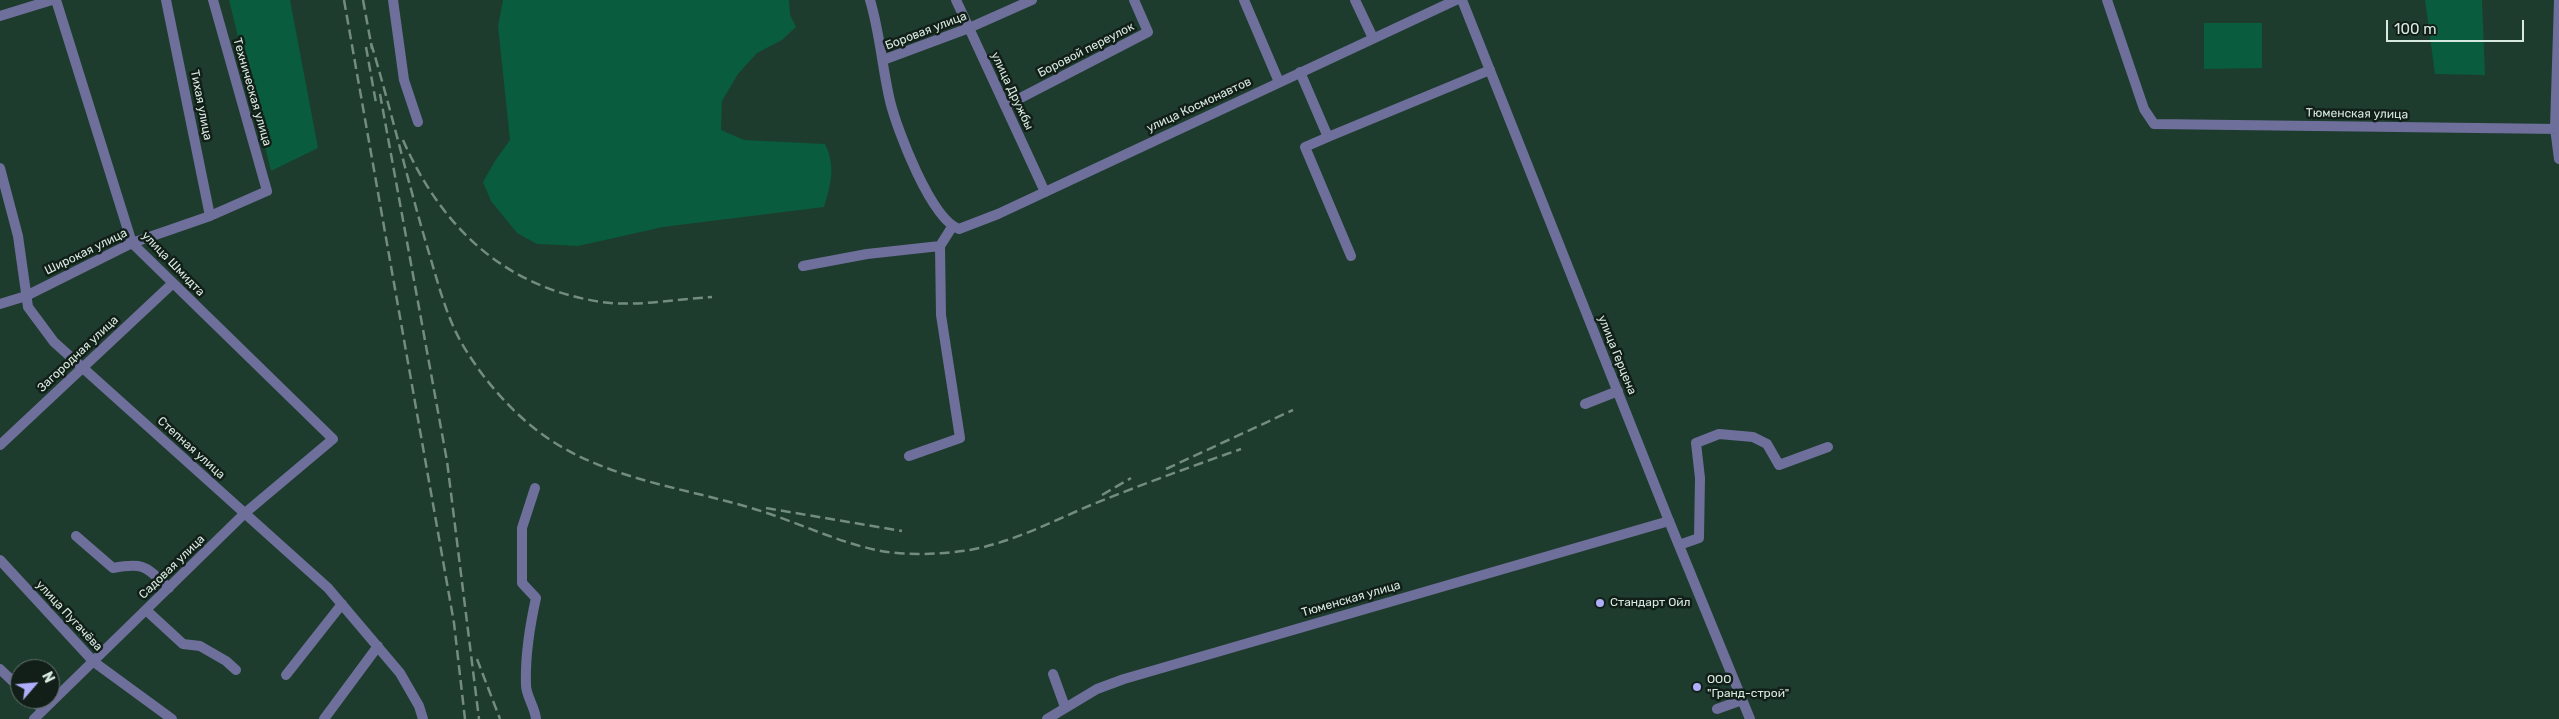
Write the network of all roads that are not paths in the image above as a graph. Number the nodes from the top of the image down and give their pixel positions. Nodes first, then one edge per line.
1 (54, 0) edge
2 (166, 0) edge
3 (213, 0) edge
4 (393, 0) edge
5 (870, 0) edge
6 (956, 0) edge
7 (1032, 0) edge
8 (1134, 0) edge
9 (1244, 0) edge
10 (1355, 0) edge
11 (1456, 0) edge
12 (1462, 0) edge
13 (2107, 0) edge
14 (2559, 0) edge
15 (0, 16) edge
16 (969, 28) junction
17 (1372, 38) junction
18 (883, 60) junction
19 (1490, 70) junction
20 (1300, 72) junction
21 (1279, 82) junction
22 (1004, 106) junction
23 (418, 122) dead end
24 (2557, 129) edge
25 (1328, 137) junction
26 (2559, 159) edge
27 (0, 168) edge
28 (267, 191) joint
29 (1045, 192) junction
30 (210, 216) junction
31 (952, 227) junction
32 (132, 243) junction
33 (940, 246) junction
34 (1351, 256) dead end
35 (803, 266) dead end
36 (173, 283) junction
37 (26, 296) junction
38 (0, 304) edge
39 (82, 368) junction
40 (1618, 391) junction
41 (1585, 404) dead end
42 (334, 439) joint
43 (0, 445) edge
44 (1828, 446) dead end
45 (909, 456) dead end
46 (536, 488) dead end
47 (245, 514) junction
48 (1669, 520) junction
49 (76, 536) dead end
50 (1679, 545) junction
51 (0, 560) edge
52 (169, 588) junction
53 (342, 604) junction
54 (146, 610) junction
55 (378, 646) junction
56 (94, 662) junction
57 (0, 669) edge
58 (236, 670) dead end
59 (1053, 674) dead end
60 (286, 675) dead end
61 (10, 678) edge
62 (1742, 700) junction
63 (1065, 707) junction
64 (1717, 709) dead end
65 (44, 710) joint
66 (34, 719) edge
67 (172, 719) edge
68 (324, 719) edge
69 (423, 719) edge
70 (536, 719) edge
71 (1047, 719) edge
72 (1750, 719) edge

1 - 15 street
1 - 32 street, улица Шмидта
2 - 30 street, Тихая улица
3 - 28 street, Техническая улица
4 - 23 street
5 - 18 street
6 - 16 street, улица Дружбы
7 - 16 street, Боровая улица
8 - 22 street, Боровой переулок
9 - 21 street
10 - 17 street
11 - 17 street, улица Космонавтов
12 - 19 street, улица Герцена
13 - 24 street, Тюменская улица
14 - 24 street
16 - 18 street, Боровая улица
16 - 22 street, улица Дружбы
17 - 20 street, улица Космонавтов
18 - 31 street
19 - 25 street
19 - 40 street, улица Герцена
20 - 21 street, улица Космонавтов
20 - 25 street
21 - 29 street, улица Космонавтов
22 - 29 street, улица Дружбы
24 - 26 street
25 - 34 street
27 - 37 street, Степная улица
28 - 30 street, Широкая улица
29 - 31 street, улица Космонавтов
30 - 32 street, Широкая улица
31 - 33 street
32 - 36 street, улица Шмидта
32 - 37 street, Широкая улица
33 - 35 street
33 - 45 street
36 - 39 street, Загородная улица
36 - 42 street, улица Шмидта
37 - 38 street, Широкая улица
37 - 39 street, Степная улица
39 - 43 street, Загородная улица
39 - 47 street, Степная улица
40 - 41 street
40 - 48 street, улица Герцена
42 - 47 street, Садовая улица
44 - 50 street
46 - 70 street
47 - 52 street, Садовая улица
47 - 53 street, Степная улица
48 - 50 street, улица Герцена
48 - 63 street, Тюменская улица
49 - 52 street
50 - 62 street, улица Герцена
51 - 56 street, улица Пугачёва
52 - 54 street, Садовая улица
53 - 55 street, Степная улица
53 - 60 street
54 - 56 street, Садовая улица
54 - 58 street
55 - 68 street
55 - 69 street, Степная улица
56 - 65 street, Садовая улица
56 - 67 street, улица Пугачёва
57 - 61 street
59 - 63 street
62 - 64 street
62 - 72 street, улица Герцена
63 - 71 street, Тюменская улица
65 - 66 street, Садовая улица

